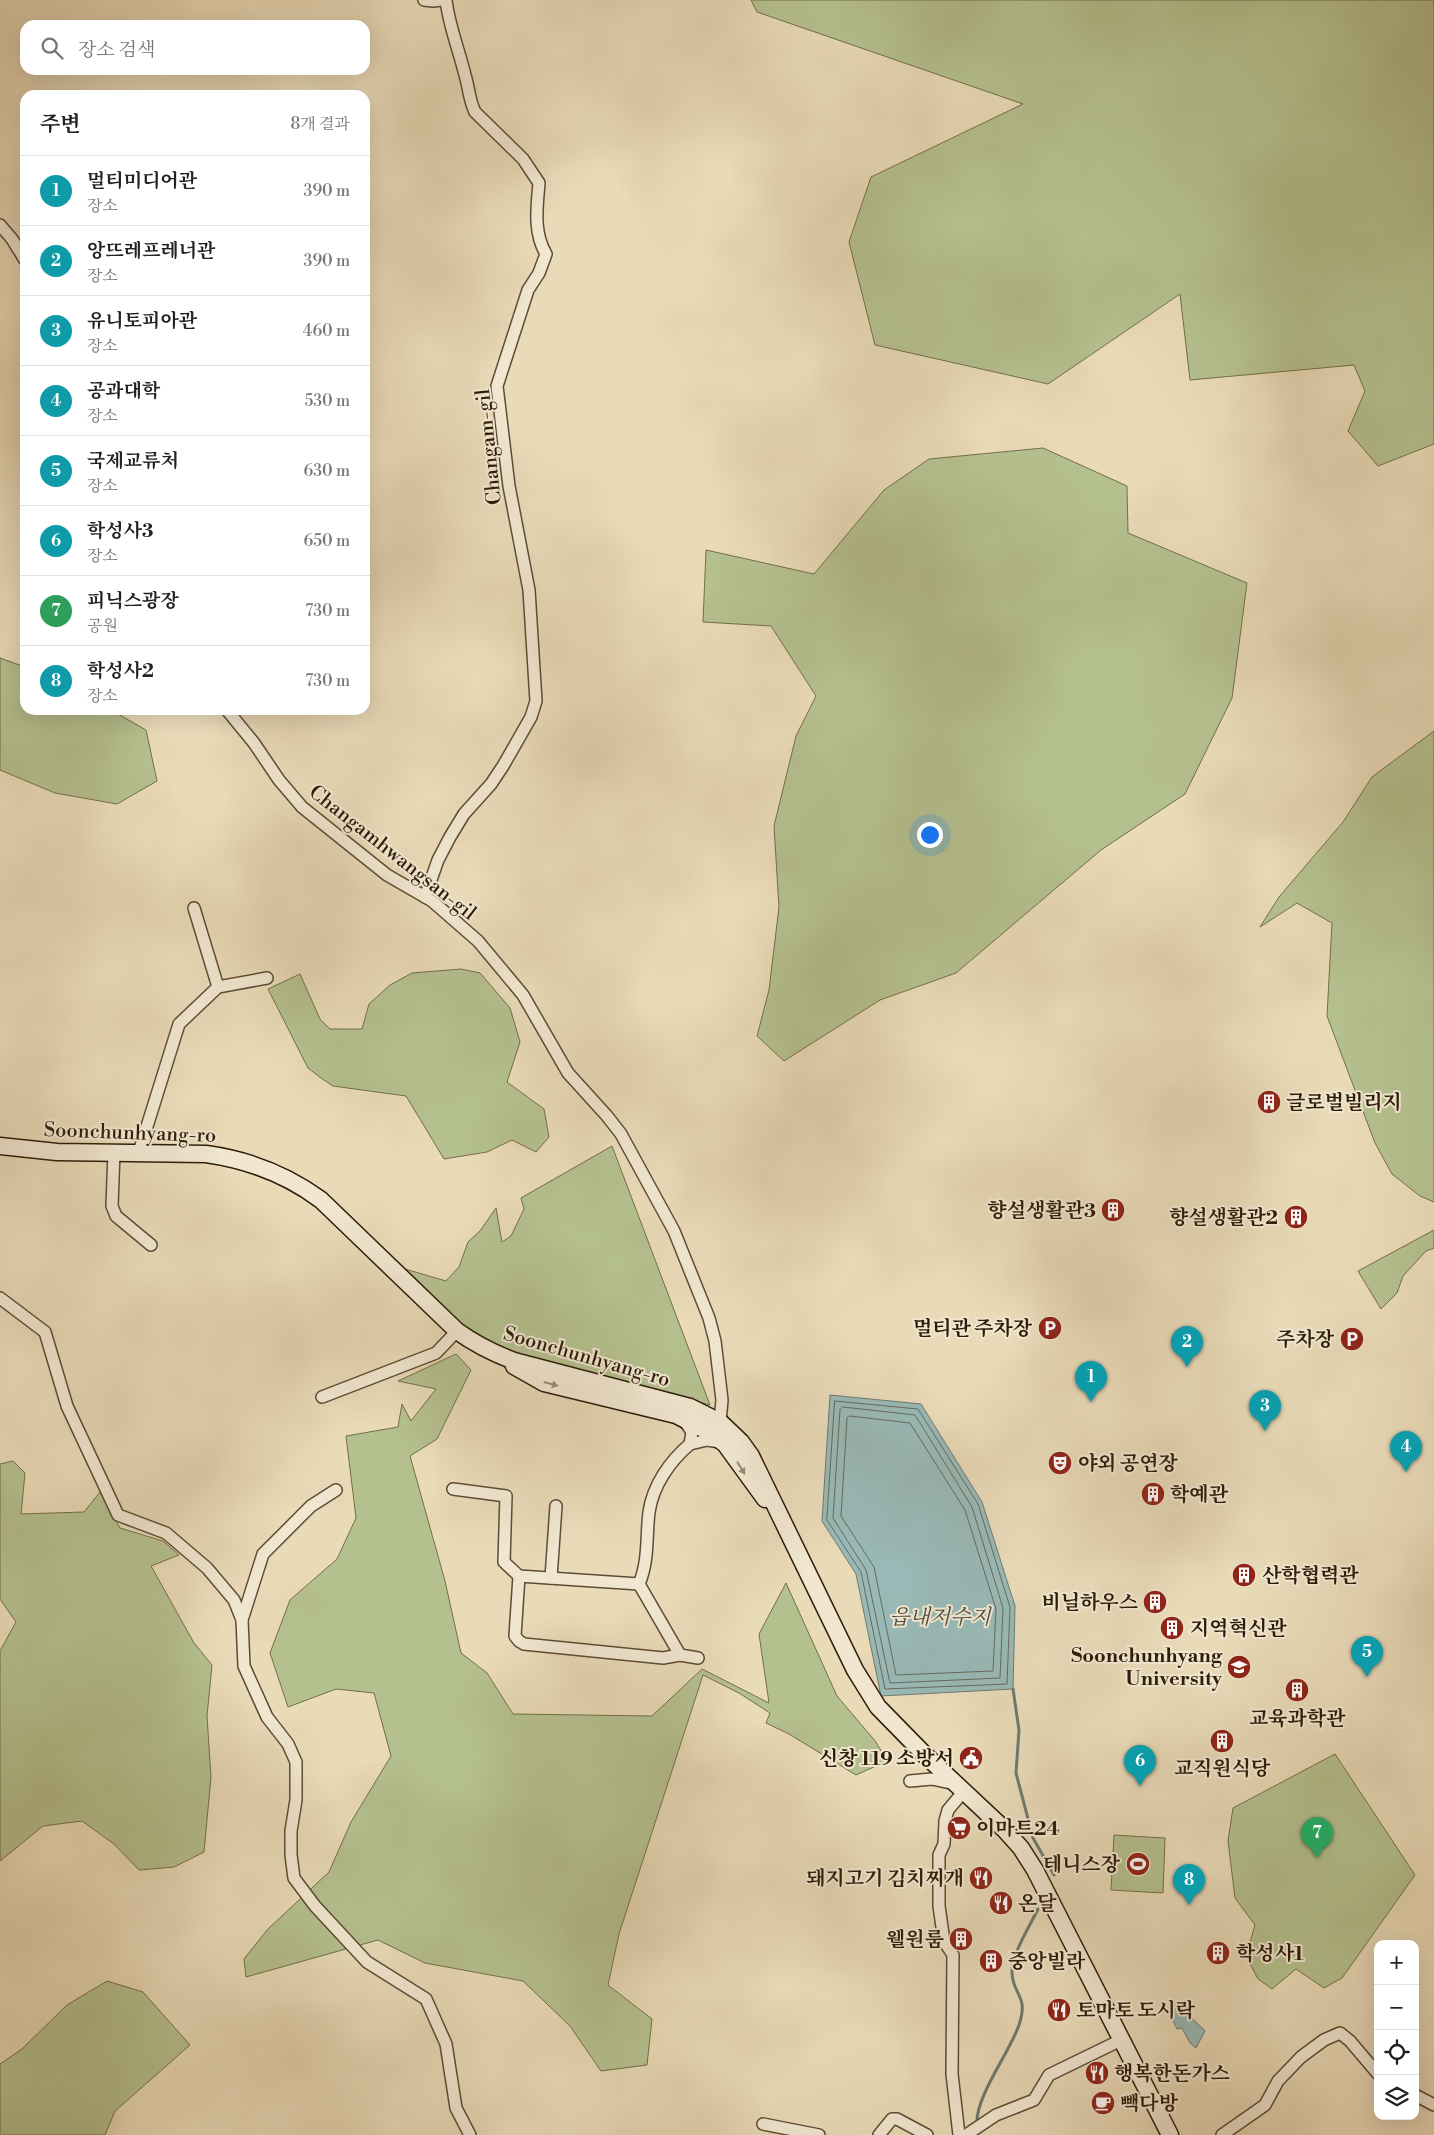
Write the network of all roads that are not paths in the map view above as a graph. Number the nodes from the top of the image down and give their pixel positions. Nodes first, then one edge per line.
1 (424, 0) edge
2 (441, 0) edge
3 (446, 0) edge
4 (0, 225) edge
5 (20, 252) edge
6 (231, 715) edge
7 (425, 897) junction
8 (194, 908) dead end
9 (266, 978) dead end
10 (218, 987) junction
11 (0, 1146) edge
12 (114, 1152) junction
13 (140, 1152) junction
14 (151, 1245) dead end
15 (0, 1298) edge
16 (457, 1331) junction
17 (493, 1353) junction
18 (322, 1397) dead end
19 (676, 1415) junction
20 (720, 1422) junction
21 (690, 1444) junction
22 (725, 1444) junction
23 (453, 1489) dead end
24 (336, 1490) dead end
25 (556, 1506) dead end
26 (783, 1521) junction
27 (519, 1576) junction
28 (552, 1578) junction
29 (639, 1584) junction
30 (242, 1620) junction
31 (680, 1655) junction
32 (698, 1658) dead end
33 (910, 1781) dead end
34 (961, 1788) junction
35 (1121, 2040) junction
36 (1374, 2069) edge
37 (1419, 2097) edge
38 (1434, 2105) edge
39 (763, 2124) dead end
40 (470, 2135) edge
41 (819, 2135) edge
42 (879, 2135) edge
43 (927, 2135) edge
44 (959, 2135) edge
45 (966, 2135) edge
46 (1170, 2135) edge
47 (1222, 2135) edge

1 - 2 street
3 - 7 street, Changam-gil
4 - 5 street
6 - 7 street, Changamhwangsan-gil
7 - 20 street, Changamhwangsan-gil
8 - 10 street
9 - 10 street
10 - 13 street
11 - 12 main road, Soonchunhyang-ro
12 - 13 main road, Soonchunhyang-ro
12 - 14 street
13 - 16 main road, Soonchunhyang-ro
15 - 30 street
16 - 17 main road, Soonchunhyang-ro
16 - 18 street
17 -> 19 main road
17 - 20 main road, Soonchunhyang-ro
19 - 21 street
19 - 22 main road
20 - 26 main road, Soonchunhyang-ro
21 - 22 street
21 - 29 street
22 -> 26 main road
23 - 27 street
24 - 30 street
25 - 28 street
26 - 34 main road, Soonchunhyang-ro
27 - 28 street
27 - 31 street
28 - 29 street
29 - 31 street
30 - 40 street
31 - 32 street
33 - 34 street
34 - 35 main road, Soonchunhyang-ro
34 - 44 street
35 - 45 street
35 - 46 main road, Soonchunhyang-ro
36 - 47 street
37 - 38 street
39 - 41 street
42 - 43 street

